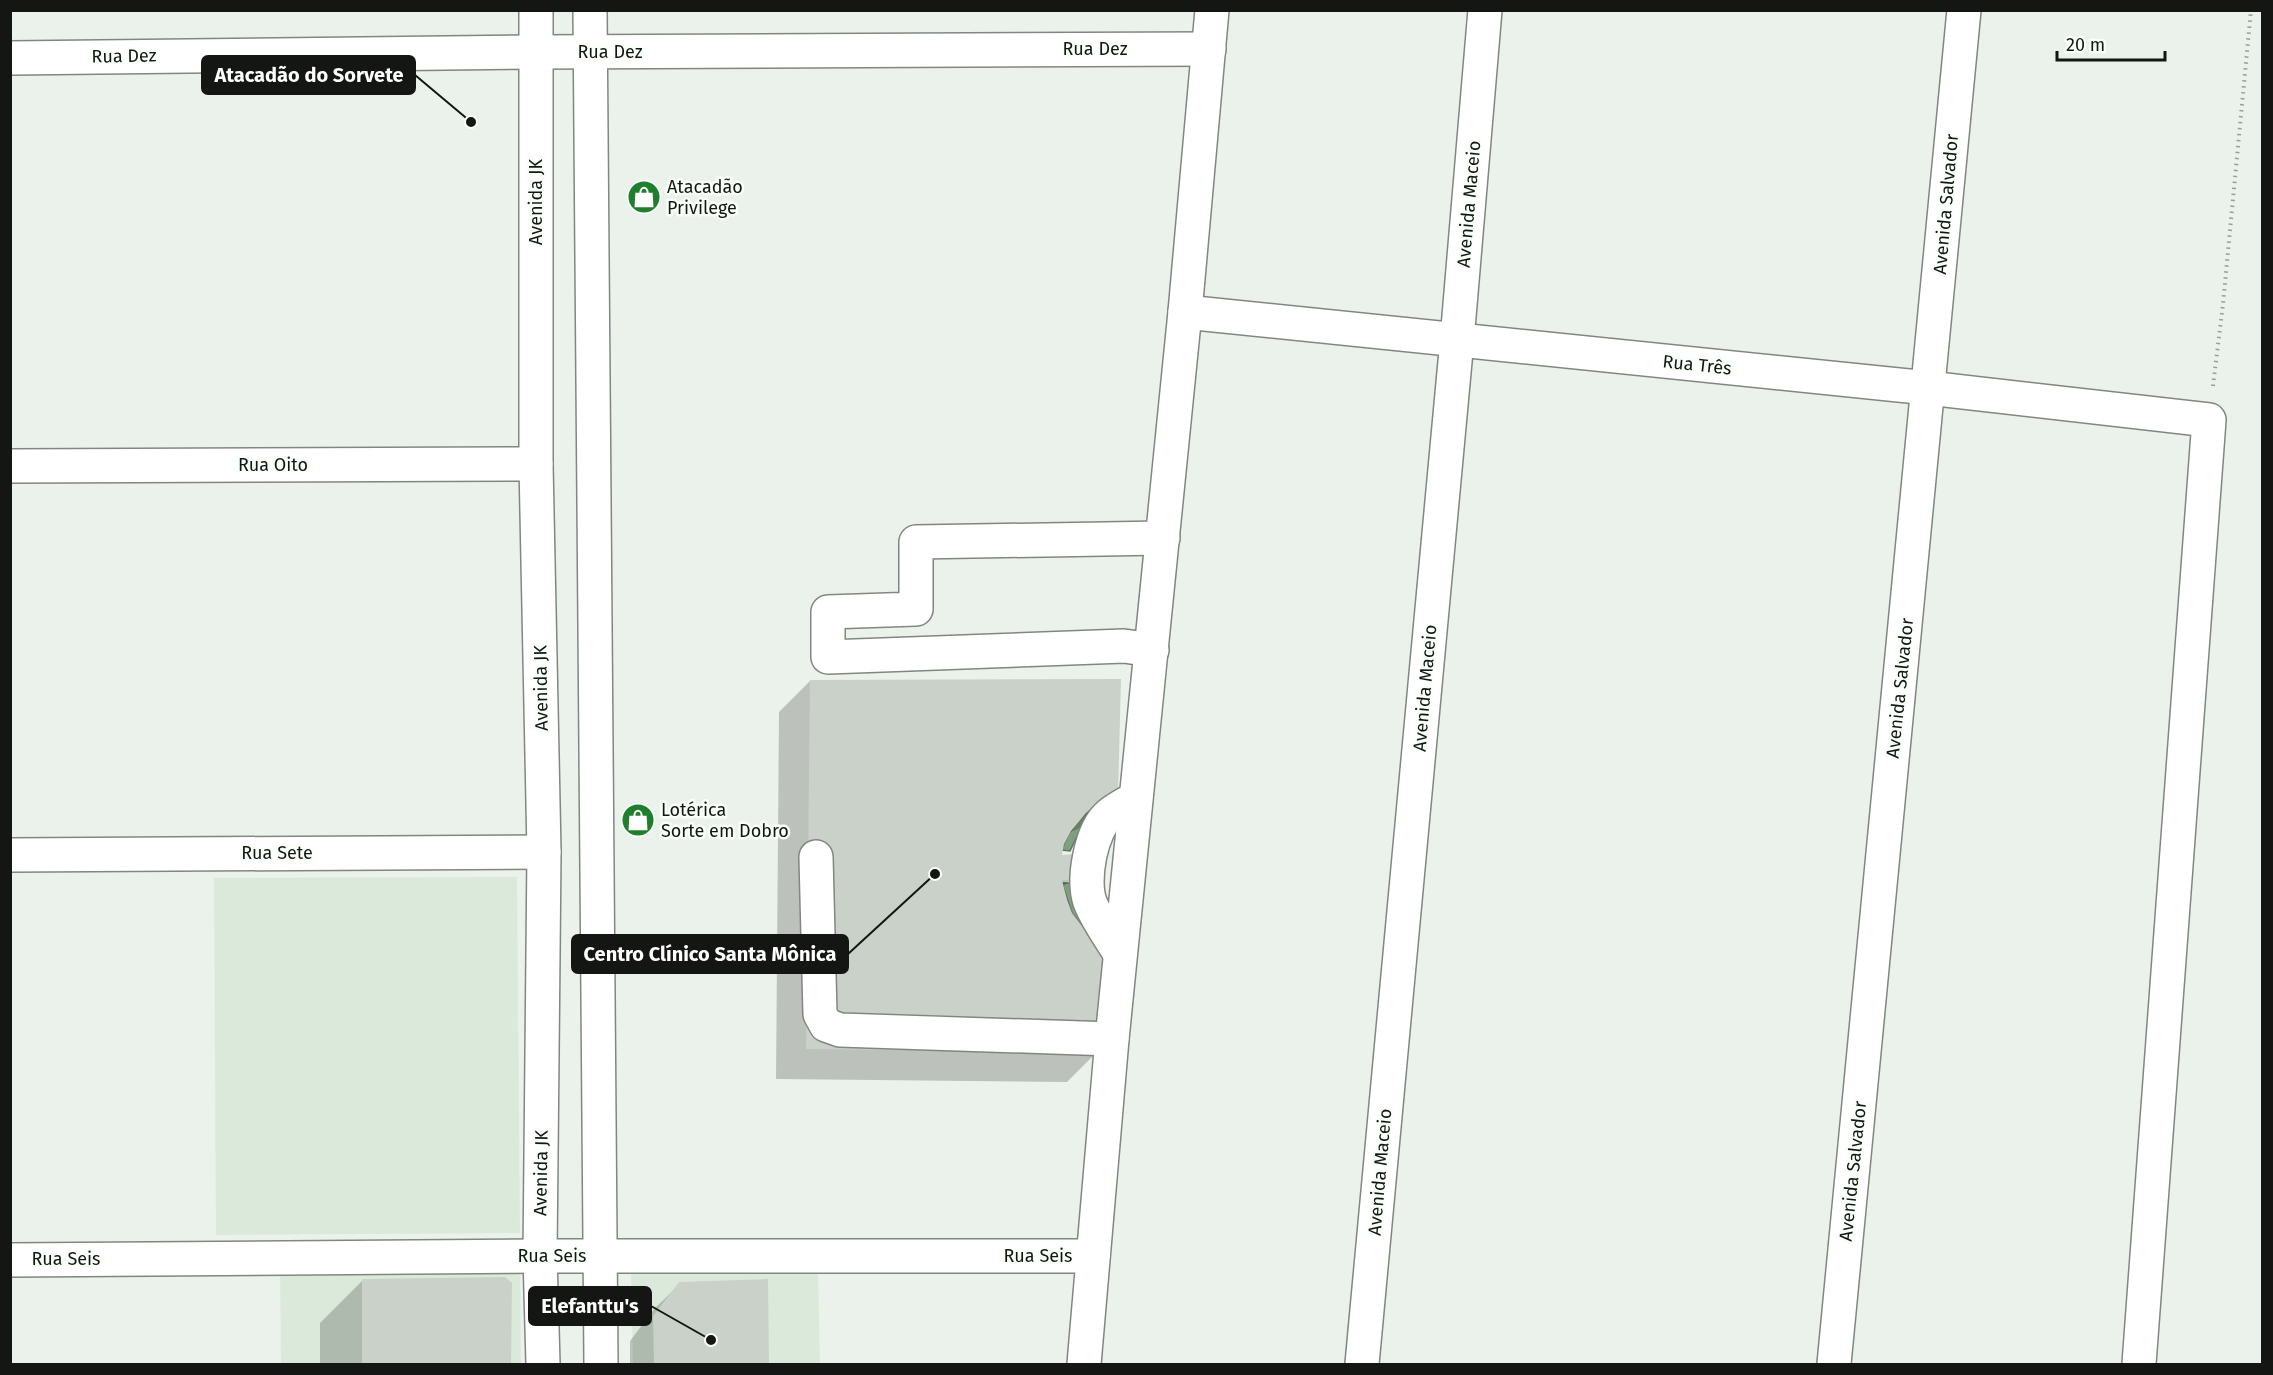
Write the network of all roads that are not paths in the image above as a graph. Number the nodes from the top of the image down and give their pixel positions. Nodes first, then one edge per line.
1 (536, 10) edge
2 (590, 10) edge
3 (1212, 10) edge
4 (1485, 10) edge
5 (1964, 10) edge
6 (1209, 49) junction
7 (537, 52) junction
8 (590, 53) junction
9 (10, 58) edge
10 (1185, 312) junction
11 (1457, 340) junction
12 (1928, 388) junction
13 (536, 465) junction
14 (10, 466) edge
15 (1163, 538) junction
16 (1152, 650) junction
17 (544, 852) junction
18 (10, 855) edge
19 (816, 857) dead end
20 (1112, 1039) junction
21 (540, 1256) junction
22 (599, 1256) junction
23 (1093, 1256) junction
24 (10, 1260) edge
25 (543, 1365) edge
26 (601, 1365) edge
27 (1084, 1365) edge
28 (1362, 1365) edge
29 (1834, 1365) edge
30 (2139, 1365) edge

1 - 7 street, Avenida JK
2 - 8 street
3 - 6 street
4 - 11 street, Avenida Maceio
5 - 12 street, Avenida Salvador
6 - 8 street, Rua Dez
6 - 10 street
7 - 8 street, Rua Dez
7 - 9 street, Rua Dez
7 - 13 street, Avenida JK
8 - 22 street
10 - 11 street, Rua Três
10 - 15 street
11 - 12 street, Rua Três
11 - 28 street, Avenida Maceio
12 - 29 street, Avenida Salvador
12 - 30 street, Rua Três
13 - 14 street, Rua Oito
13 - 17 street, Avenida JK
15 - 16 street
15 - 16 street
16 - 20 street
17 - 18 street, Rua Sete
17 - 21 street, Avenida JK
19 - 20 street
20 - 23 street
21 - 22 street, Rua Seis
21 - 24 street, Rua Seis
21 - 25 street, Avenida JK
22 - 23 street, Rua Seis
22 - 26 street
23 - 27 street

